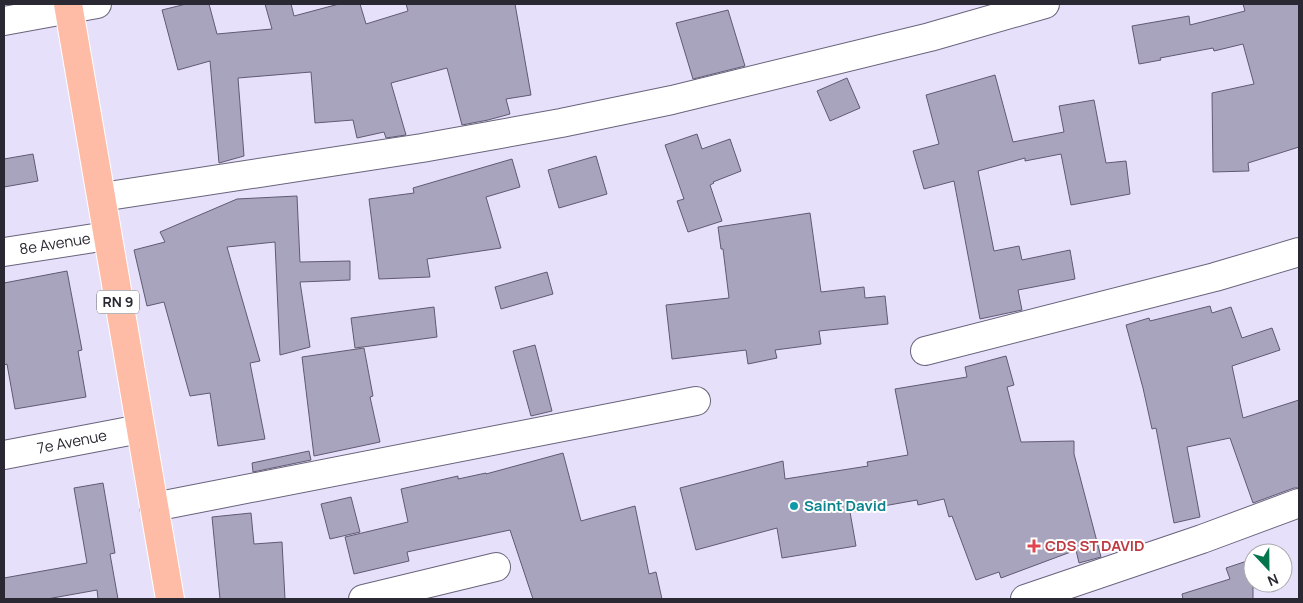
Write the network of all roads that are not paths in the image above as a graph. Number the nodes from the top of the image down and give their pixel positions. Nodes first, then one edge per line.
1 (97, 4) edge
2 (1045, 4) edge
3 (69, 7) edge
4 (4, 21) edge
5 (102, 197) junction
6 (107, 236) junction
7 (4, 252) edge
8 (1299, 252) edge
9 (925, 351) dead end
10 (696, 401) dead end
11 (140, 429) junction
12 (4, 455) edge
13 (1299, 503) edge
14 (154, 507) junction
15 (496, 567) dead end
16 (170, 599) edge
17 (363, 599) edge
18 (1025, 599) edge

1 - 3 street
2 - 5 street
3 - 4 street
3 - 5 main road, RN 9
5 - 6 main road, RN 9
6 - 7 street, 8e Avenue
6 - 11 main road, RN 9
8 - 9 street
10 - 14 street
11 - 12 street, 7e Avenue
11 - 14 main road, RN 9
13 - 18 street
14 - 16 main road, RN 9
15 - 17 street

